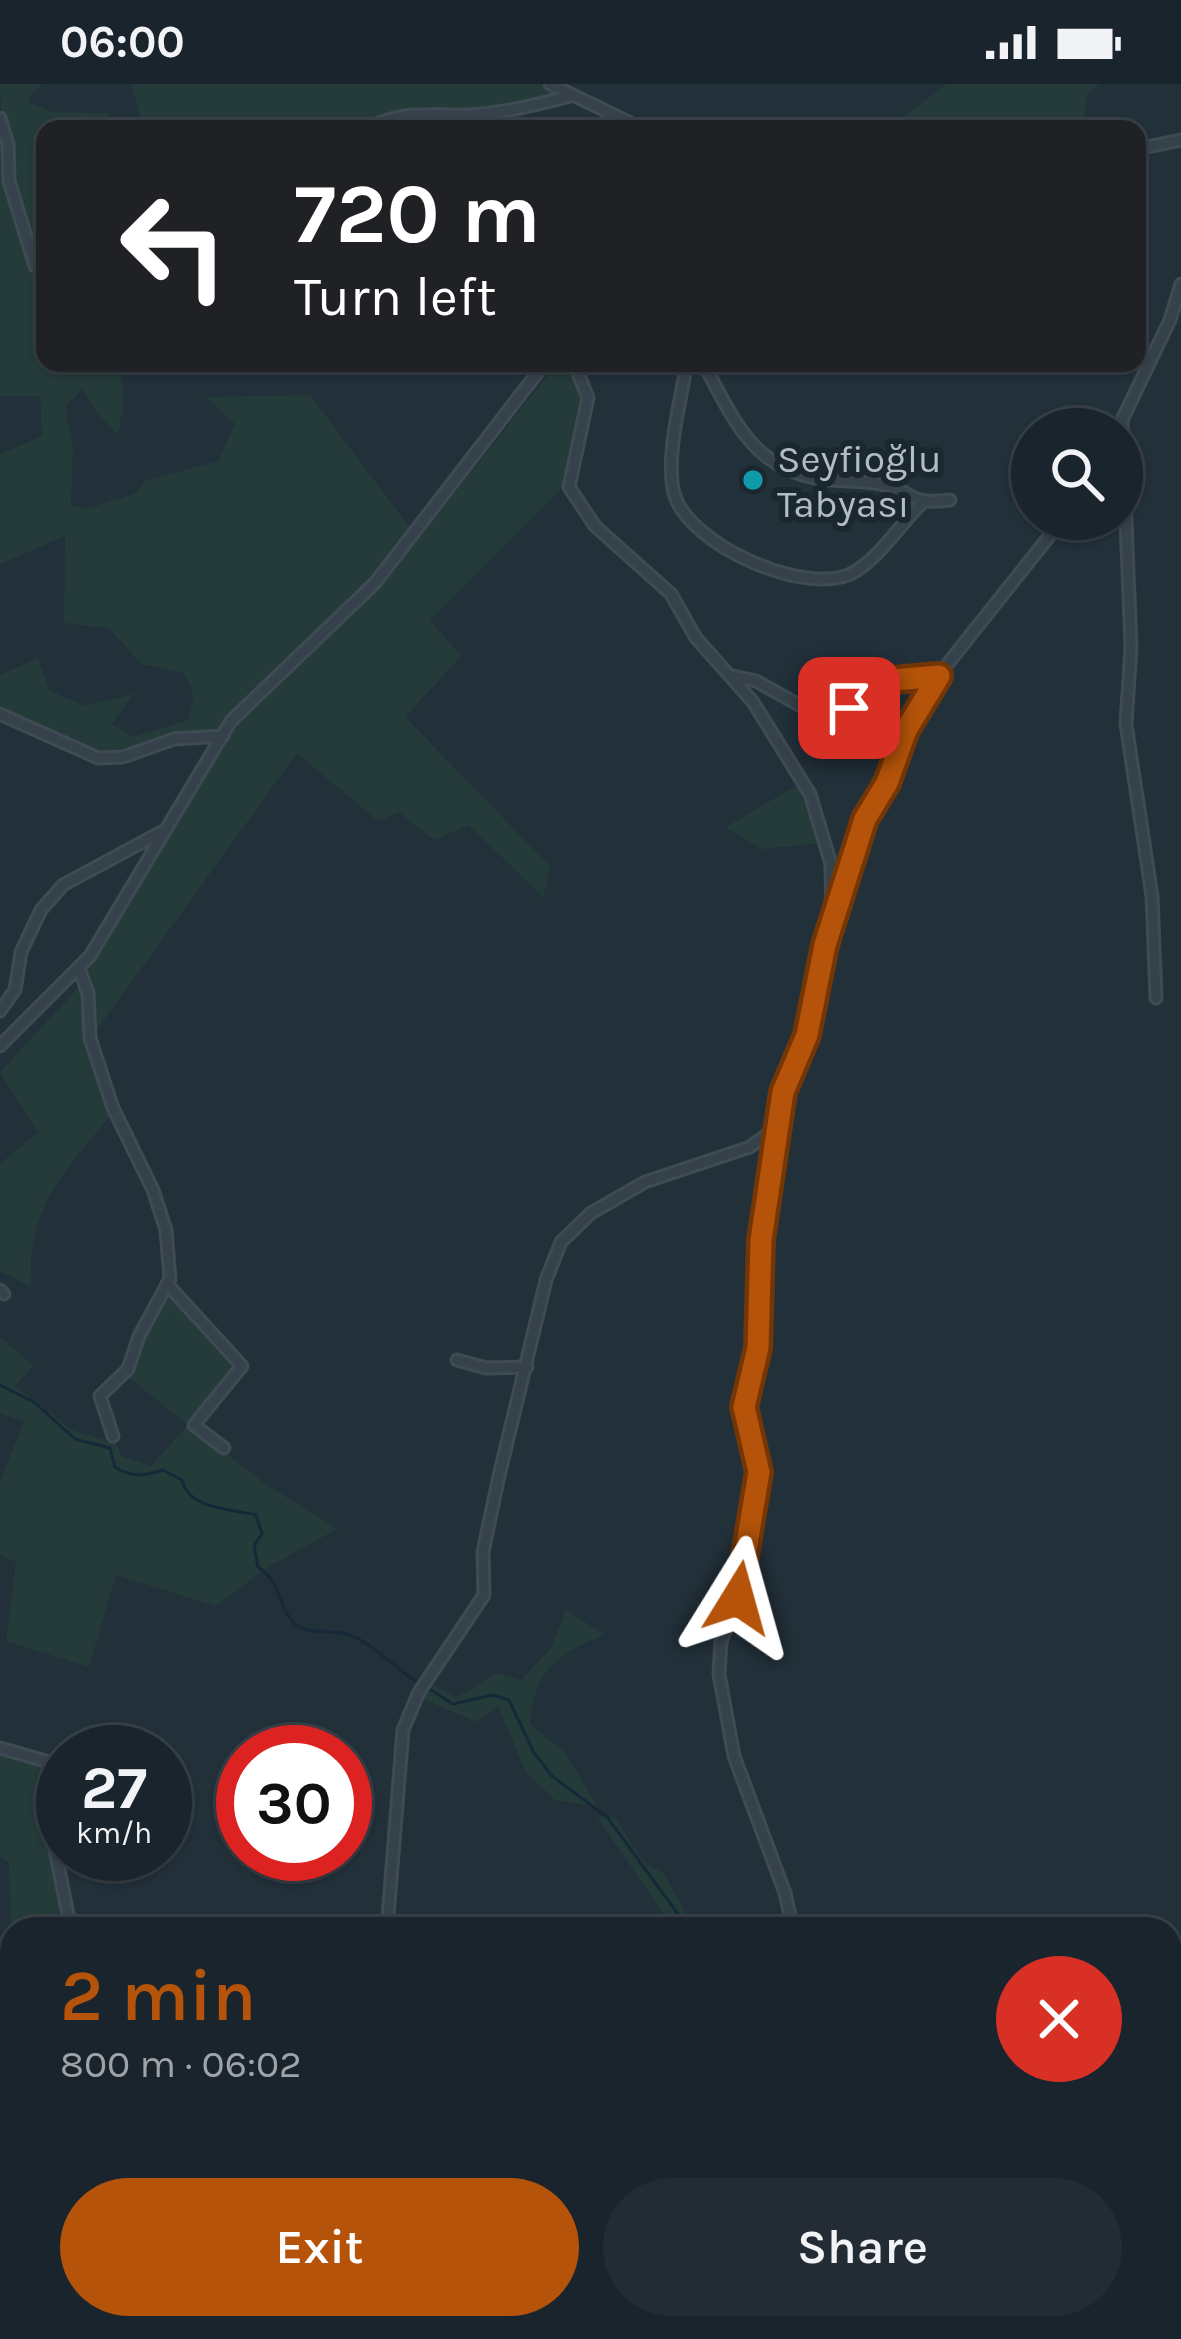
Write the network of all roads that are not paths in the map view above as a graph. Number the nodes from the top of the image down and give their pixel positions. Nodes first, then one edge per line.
1 (550, 84) edge
2 (573, 95) junction
3 (0, 118) edge
4 (392, 120) edge
5 (624, 120) edge
6 (1181, 140) edge
7 (1146, 146) edge
8 (36, 266) edge
9 (1181, 284) edge
10 (1146, 370) edge
11 (538, 372) edge
12 (578, 372) edge
13 (685, 372) edge
14 (709, 372) edge
15 (1145, 372) edge
16 (1128, 408) edge
17 (950, 500) dead end
18 (921, 504) junction
19 (1046, 540) edge
20 (1127, 540) edge
21 (730, 676) junction
22 (939, 676) junction
23 (0, 714) edge
24 (223, 736) junction
25 (168, 829) junction
26 (832, 922) junction
27 (79, 969) junction
28 (1156, 998) dead end
29 (0, 1011) edge
30 (0, 1046) edge
31 (777, 1126) junction
32 (166, 1284) junction
33 (457, 1360) dead end
34 (527, 1367) junction
35 (112, 1436) dead end
36 (224, 1448) dead end
37 (0, 1748) edge
38 (68, 1917) edge
39 (388, 1917) edge
40 (790, 1917) edge

1 - 2 street
2 - 4 street
2 - 5 street
3 - 8 street
6 - 7 street
9 - 10 street
11 - 24 street
12 - 21 street
13 - 18 street
14 - 18 street
15 - 16 street
17 - 18 street
19 - 22 street
20 - 28 street
21 - 22 street
21 - 26 street
22 - 26 street
23 - 24 street
24 - 25 street
25 - 27 street
25 - 29 street
26 - 31 street
27 - 30 street
27 - 32 street
31 - 34 street
31 - 40 street
32 - 35 street
32 - 36 street
33 - 34 street
34 - 39 street
37 - 38 street

